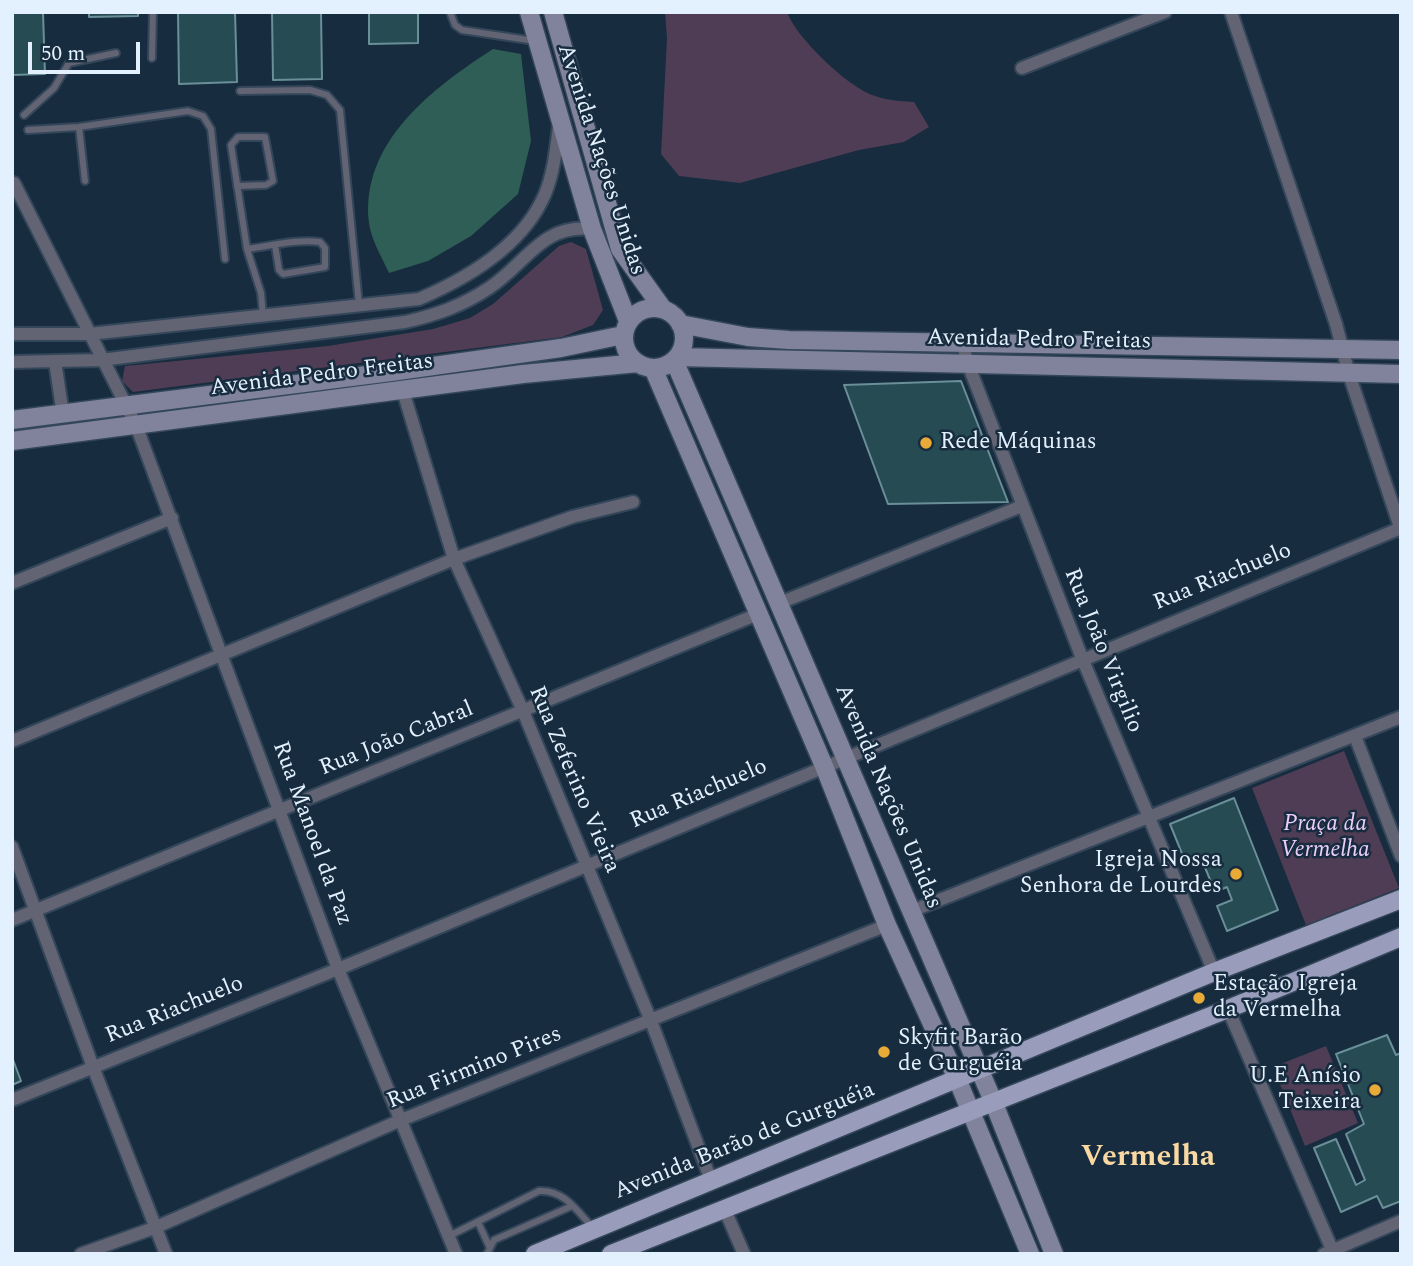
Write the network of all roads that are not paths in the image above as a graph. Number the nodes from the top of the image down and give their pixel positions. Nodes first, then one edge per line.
1 (153, 12) edge
2 (450, 12) edge
3 (529, 12) edge
4 (553, 12) edge
5 (1165, 12) edge
6 (1231, 12) edge
7 (537, 41) junction
8 (116, 52) dead end
9 (152, 58) dead end
10 (1022, 68) dead end
11 (240, 91) dead end
12 (24, 115) dead end
13 (559, 125) junction
14 (79, 127) junction
15 (29, 130) dead end
16 (85, 181) dead end
17 (14, 183) dead end
18 (237, 186) junction
19 (592, 229) junction
20 (275, 245) junction
21 (247, 249) junction
22 (225, 259) dead end
23 (359, 306) junction
24 (663, 309) junction
25 (263, 316) junction
26 (680, 324) junction
27 (363, 327) junction
28 (626, 328) junction
29 (12, 334) edge
30 (89, 334) junction
31 (961, 341) junction
32 (1342, 348) junction
33 (1401, 351) edge
34 (676, 358) junction
35 (101, 360) junction
36 (55, 361) junction
37 (12, 362) edge
38 (968, 364) junction
39 (645, 365) junction
40 (1349, 374) junction
41 (1401, 374) edge
42 (403, 391) junction
43 (128, 407) junction
44 (62, 415) junction
45 (12, 420) edge
46 (136, 425) junction
47 (12, 441) edge
48 (633, 502) dead end
49 (1022, 506) junction
50 (172, 518) junction
51 (1401, 529) edge
52 (454, 559) junction
53 (12, 583) edge
54 (777, 604) junction
55 (758, 614) junction
56 (223, 653) junction
57 (1082, 658) junction
58 (523, 711) junction
59 (1401, 717) edge
60 (1355, 736) junction
61 (12, 741) edge
62 (844, 757) junction
63 (824, 766) junction
64 (280, 809) junction
65 (1148, 820) junction
66 (12, 847) edge
67 (1401, 856) edge
68 (586, 866) junction
69 (1401, 898) edge
70 (36, 909) junction
71 (909, 912) junction
72 (12, 920) edge
73 (887, 925) junction
74 (1401, 937) edge
75 (338, 969) junction
76 (1214, 972) junction
77 (1228, 1009) junction
78 (651, 1021) junction
79 (93, 1066) junction
80 (979, 1069) junction
81 (958, 1081) junction
82 (12, 1100) edge
83 (993, 1101) junction
84 (971, 1111) junction
85 (401, 1121) junction
86 (712, 1183) junction
87 (572, 1206) junction
88 (724, 1208) junction
89 (1401, 1221) edge
90 (478, 1222) junction
91 (154, 1228) junction
92 (595, 1230) junction
93 (449, 1236) junction
94 (488, 1250) edge
95 (1052, 1253) edge
96 (1330, 1253) edge
97 (81, 1254) edge
98 (166, 1254) edge
99 (456, 1254) edge
100 (535, 1254) edge
101 (611, 1254) edge
102 (744, 1254) edge
103 (1030, 1254) edge

1 - 9 lane
2 - 7 lane
3 - 7 main road, Avenida Nações Unidas
4 - 24 main road, Avenida Nações Unidas
5 - 10 street
6 - 32 street
7 - 13 main road, Avenida Nações Unidas
8 - 12 lane
11 - 23 lane
13 - 19 main road, Avenida Nações Unidas
13 - 23 street
14 - 15 lane
14 - 16 lane
14 - 22 lane
17 - 30 street
18 - 18 lane
18 - 21 lane
19 - 27 street
19 - 28 main road, Avenida Nações Unidas
20 - 20 lane
20 - 21 lane
21 - 25 lane
23 - 25 street
23 - 27 street
24 - 26 main road
24 - 28 main road
25 - 30 street
26 - 31 main road, Avenida Pedro Freitas
26 - 34 main road
27 - 35 street
28 - 39 main road
28 - 43 main road, Avenida Pedro Freitas
29 - 30 street
30 - 35 street
31 - 32 main road, Avenida Pedro Freitas
31 - 38 street, Rua João Virgilio
32 - 33 main road, Avenida Pedro Freitas
32 - 40 street
34 - 38 main road, Avenida Pedro Freitas
34 - 39 main road
34 - 54 main road, Avenida Nações Unidas
35 - 36 street
35 - 43 street
36 - 37 street
36 - 44 street
38 - 40 main road, Avenida Pedro Freitas
38 - 49 street, Rua João Virgilio
39 - 42 main road, Avenida Pedro Freitas
39 - 55 main road, Avenida Nações Unidas
40 - 41 main road, Avenida Pedro Freitas
40 - 51 street
42 - 46 main road, Avenida Pedro Freitas
42 - 52 street, Rua Zeferino Vieira
43 - 44 main road, Avenida Pedro Freitas
43 - 46 street, Rua Manoel da Paz
44 - 45 main road, Avenida Pedro Freitas
46 - 47 main road, Avenida Pedro Freitas
46 - 50 street, Rua Manoel da Paz
48 - 52 street
49 - 54 street
49 - 57 street, Rua João Virgilio
50 - 53 street
50 - 56 street, Rua Manoel da Paz
51 - 57 street, Rua Riachuelo
52 - 56 street
52 - 58 street, Rua Zeferino Vieira
54 - 62 main road, Avenida Nações Unidas
55 - 58 street, Rua João Cabral
55 - 63 main road, Avenida Nações Unidas
56 - 61 street
56 - 64 street, Rua Manoel da Paz
57 - 62 street, Rua Riachuelo
57 - 65 street, Rua João Virgilio
58 - 64 street, Rua João Cabral
58 - 68 street, Rua Zeferino Vieira
59 - 60 street
60 - 65 street
60 - 67 street
62 - 63 street, Rua Riachuelo
62 - 71 main road, Avenida Nações Unidas
63 - 68 street, Rua Riachuelo
63 - 73 main road, Avenida Nações Unidas
64 - 70 street, Rua João Cabral
64 - 75 street, Rua Manoel da Paz
65 - 71 street
65 - 76 street, Rua João Virgilio
66 - 70 street
68 - 75 street, Rua Riachuelo
68 - 78 street, Rua Zeferino Vieira
69 - 76 main road, Avenida Barão de Gurguéia
70 - 72 street, Rua João Cabral
70 - 79 street
71 - 80 main road, Avenida Nações Unidas
73 - 78 street, Rua Firmino Pires
73 - 81 main road, Avenida Nações Unidas
74 - 77 main road
75 - 79 street, Rua Riachuelo
75 - 85 street, Rua Manoel da Paz
76 - 80 main road, Avenida Barão de Gurguéia
77 - 83 main road
77 - 96 street
78 - 85 street, Rua Firmino Pires
78 - 86 street, Rua Zeferino Vieira
79 - 82 street, Rua Riachuelo
79 - 91 street
80 - 81 main road, Avenida Barão de Gurguéia
80 - 83 main road, Avenida Nações Unidas
81 - 84 main road, Avenida Nações Unidas
81 - 86 main road, Avenida Barão de Gurguéia
83 - 84 main road
83 - 95 main road, Avenida Nações Unidas
84 - 88 main road
84 - 103 main road, Avenida Nações Unidas
85 - 91 street, Rua Firmino Pires
85 - 93 street, Rua Manoel da Paz
86 - 92 main road, Avenida Barão de Gurguéia
87 - 90 lane
87 - 92 lane
87 - 94 lane
88 - 101 main road
88 - 102 street
89 - 96 street
90 - 93 lane
90 - 94 lane
91 - 97 street, Rua Firmino Pires
91 - 98 street
92 - 100 main road, Avenida Barão de Gurguéia
93 - 99 street, Rua Manoel da Paz

